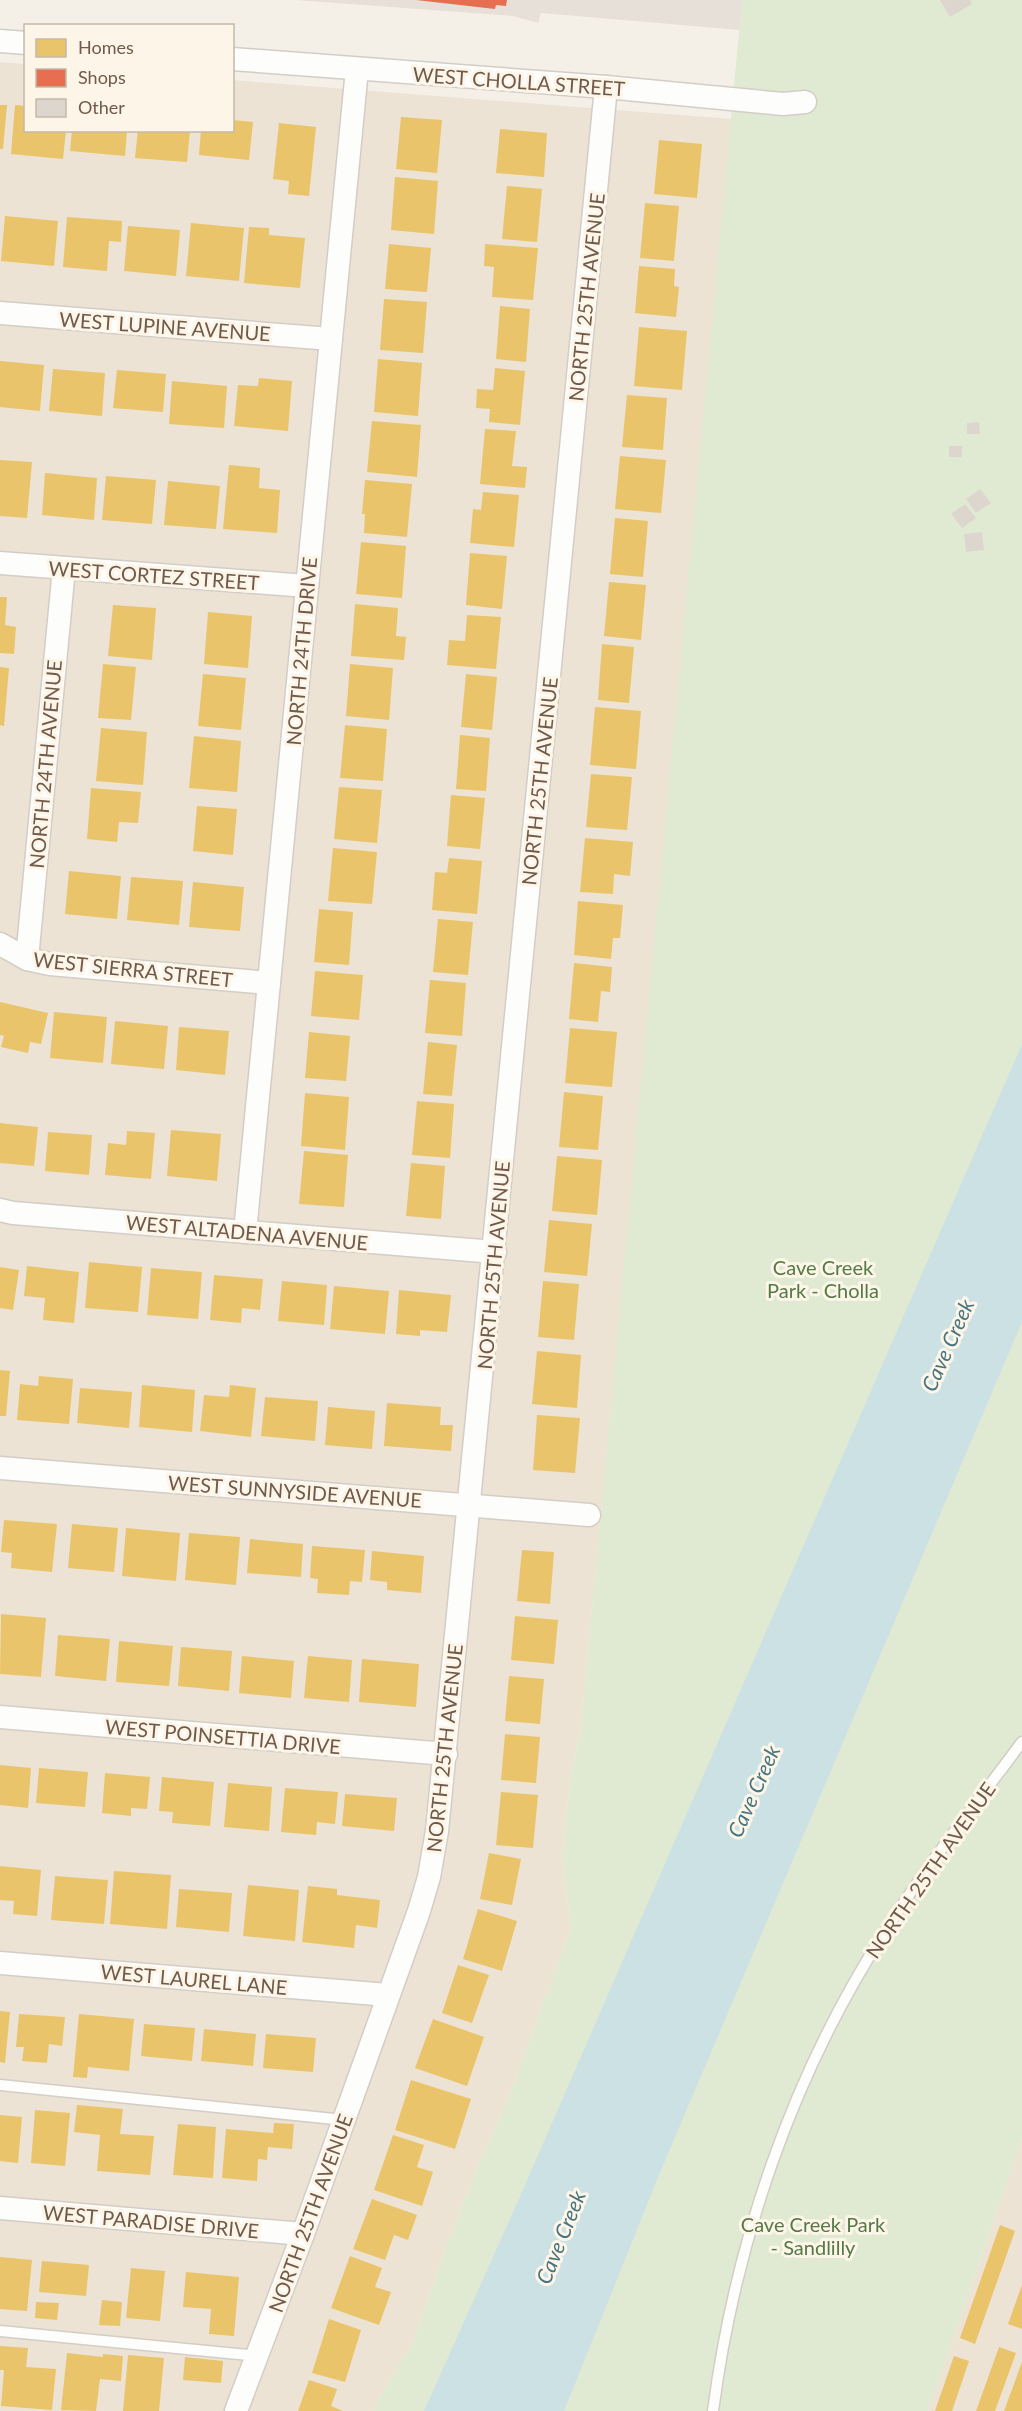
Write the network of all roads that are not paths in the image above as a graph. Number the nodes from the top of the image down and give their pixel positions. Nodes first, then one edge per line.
1 (0, 41) edge
2 (24, 43) edge
3 (234, 59) edge
4 (357, 69) junction
5 (606, 87) junction
6 (805, 102) dead end
7 (0, 313) edge
8 (330, 339) junction
9 (0, 563) edge
10 (64, 568) junction
11 (307, 586) junction
12 (0, 944) edge
13 (27, 959) junction
14 (269, 983) junction
15 (0, 1210) edge
16 (245, 1232) junction
17 (495, 1252) junction
18 (0, 1468) edge
19 (470, 1504) junction
20 (589, 1515) dead end
21 (0, 1717) edge
22 (1022, 1742) edge
23 (446, 1754) junction
24 (0, 1963) edge
25 (388, 1995) junction
26 (0, 2085) edge
27 (344, 2120) junction
28 (0, 2208) edge
29 (303, 2234) junction
30 (0, 2331) edge
31 (258, 2356) junction
32 (237, 2411) edge
33 (713, 2411) edge

1 - 2 street
3 - 4 street, WEST CHOLLA STREET
4 - 5 street, WEST CHOLLA STREET
4 - 8 street, NORTH 24TH DRIVE
5 - 6 street, WEST CHOLLA STREET
5 - 17 street, NORTH 25TH AVENUE
7 - 8 street, WEST LUPINE AVENUE
8 - 11 street, NORTH 24TH DRIVE
9 - 10 street, WEST CORTEZ STREET
10 - 11 street, WEST CORTEZ STREET
10 - 13 street, NORTH 24TH AVENUE
11 - 14 street, NORTH 24TH DRIVE
12 - 13 street, WEST SIERRA STREET
13 - 14 street, WEST SIERRA STREET
14 - 16 street, NORTH 24TH DRIVE
15 - 16 street, WEST ALTADENA AVENUE
16 - 17 street, WEST ALTADENA AVENUE
17 - 19 street, NORTH 25TH AVENUE
18 - 19 street, WEST SUNNYSIDE AVENUE
19 - 20 street, WEST SUNNYSIDE AVENUE
19 - 23 street, NORTH 25TH AVENUE
21 - 23 street, WEST POINSETTIA DRIVE
22 - 33 lane, NORTH 25TH AVENUE
23 - 25 street, NORTH 25TH AVENUE
24 - 25 street, WEST LAUREL LANE
25 - 27 street, NORTH 25TH AVENUE
26 - 27 lane
27 - 29 street, NORTH 25TH AVENUE
28 - 29 street, WEST PARADISE DRIVE
29 - 31 street, NORTH 25TH AVENUE
30 - 31 lane
31 - 32 street, NORTH 25TH AVENUE

